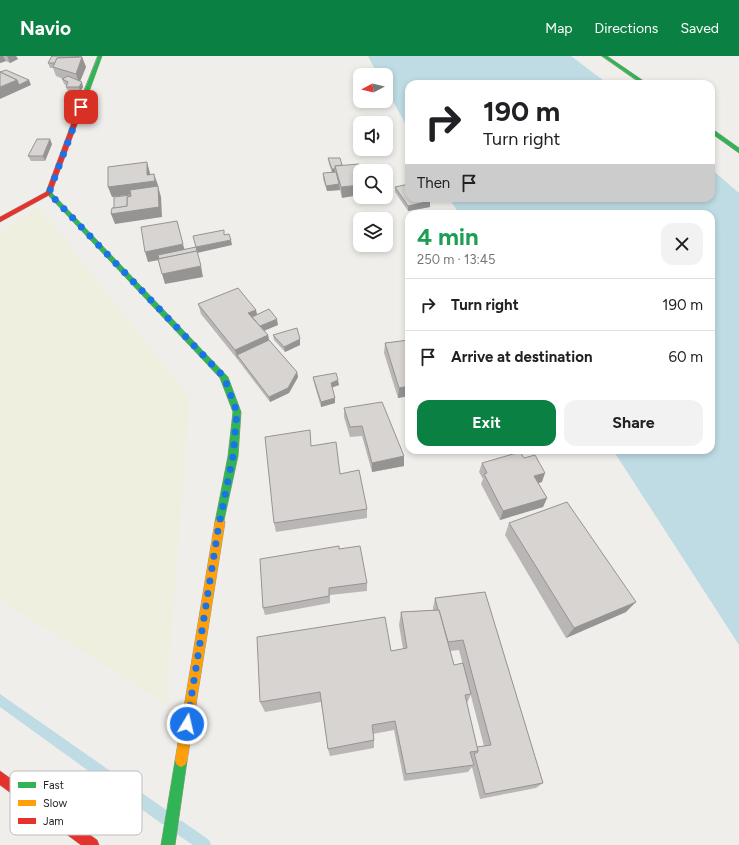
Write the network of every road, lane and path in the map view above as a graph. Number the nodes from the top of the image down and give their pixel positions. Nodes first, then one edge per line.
1 (100, 56) edge
2 (604, 56) edge
3 (639, 80) edge
4 (715, 133) edge
5 (739, 151) edge
6 (49, 193) junction
7 (0, 220) edge
8 (0, 777) edge
9 (10, 784) edge
10 (78, 835) edge
11 (92, 845) edge
12 (168, 845) edge

1 - 6 street
2 - 3 street
4 - 5 street
6 - 7 street
6 - 12 street
8 - 9 street
10 - 11 street

